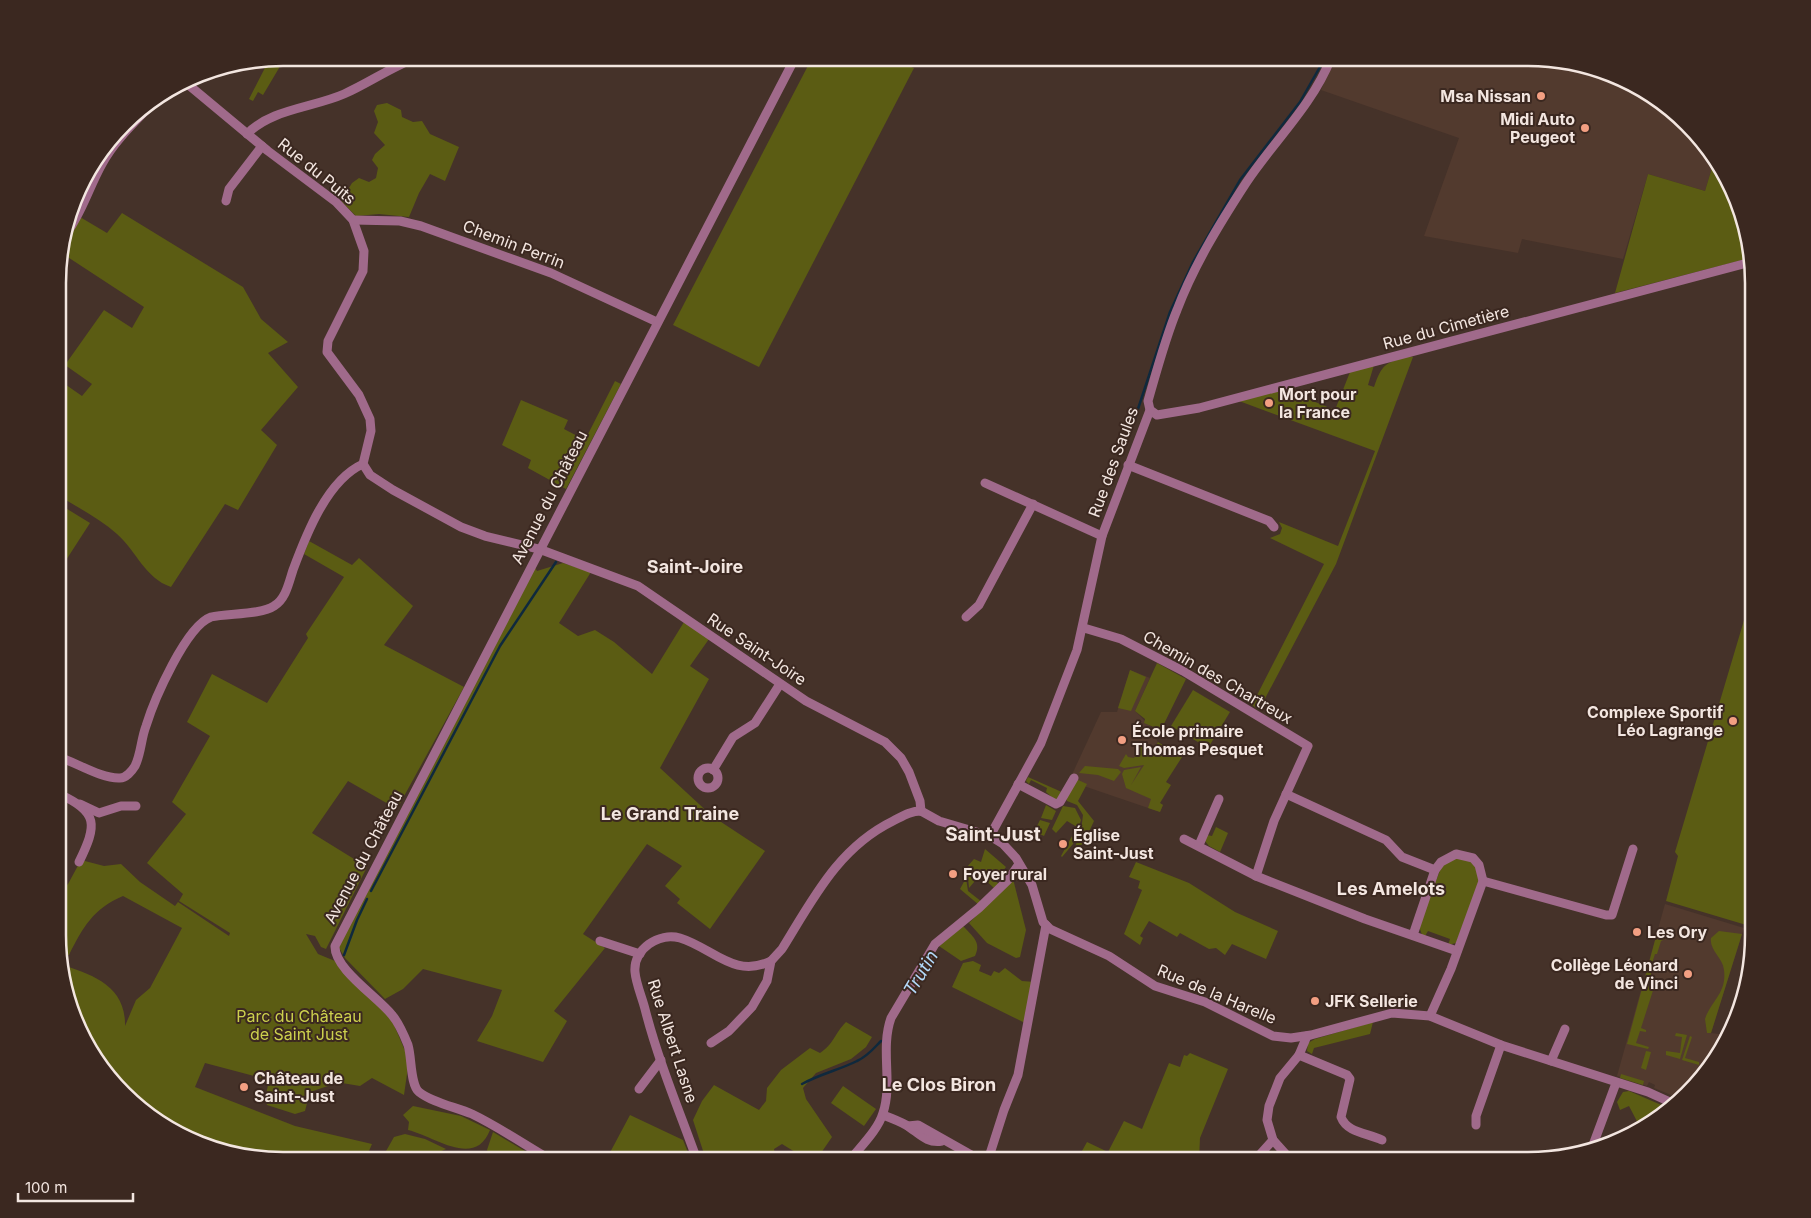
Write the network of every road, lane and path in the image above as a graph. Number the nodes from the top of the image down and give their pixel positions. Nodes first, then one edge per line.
1 (399, 66) edge
2 (791, 66) edge
3 (1328, 66) edge
4 (191, 87) edge
5 (247, 134) junction
6 (262, 146) junction
7 (100, 168) edge
8 (226, 201) dead end
9 (79, 212) edge
10 (353, 220) junction
11 (1744, 264) edge
12 (657, 322) junction
13 (1150, 410) junction
14 (363, 464) junction
15 (1128, 464) junction
16 (985, 483) dead end
17 (1033, 504) junction
18 (1274, 527) dead end
19 (1102, 536) junction
20 (539, 549) junction
21 (966, 617) dead end
22 (1084, 628) junction
23 (780, 684) junction
24 (66, 760) edge
25 (713, 770) dead end
26 (1074, 778) dead end
27 (1018, 784) junction
28 (1286, 794) junction
29 (66, 797) edge
30 (1219, 798) dead end
31 (80, 804) junction
32 (136, 806) dead end
33 (922, 811) junction
34 (990, 836) junction
35 (1184, 839) dead end
36 (1199, 845) junction
37 (1633, 849) dead end
38 (80, 862) dead end
39 (1019, 864) junction
40 (1435, 870) junction
41 (1256, 876) junction
42 (1483, 881) junction
43 (1046, 925) junction
44 (1413, 935) junction
45 (600, 941) dead end
46 (1457, 951) junction
47 (640, 954) junction
48 (771, 961) junction
49 (1430, 1016) junction
50 (1565, 1029) dead end
51 (1307, 1036) junction
52 (1286, 1037) junction
53 (711, 1044) dead end
54 (1501, 1045) junction
55 (1299, 1053) junction
56 (661, 1060) junction
57 (1552, 1061) junction
58 (1616, 1083) junction
59 (639, 1089) dead end
60 (1668, 1101) edge
61 (883, 1115) junction
62 (1476, 1125) dead end
63 (1273, 1140) junction
64 (1382, 1140) dead end
65 (1595, 1141) edge
66 (537, 1152) edge
67 (694, 1152) edge
68 (856, 1152) edge
69 (964, 1152) edge
70 (991, 1152) edge
71 (1262, 1152) edge
72 (1284, 1152) edge

1 - 5 street
2 - 12 street, Avenue du Château
3 - 13 street, Rue des Saules
4 - 5 street, Rue du Puits
5 - 6 street, Rue du Puits
6 - 8 street, Rue du Puits
6 - 10 street, Rue du Puits
7 - 9 street
10 - 12 street, Chemin Perrin
10 - 14 street
11 - 13 street, Rue du Cimetière
12 - 20 street, Avenue du Château
13 - 15 street, Rue des Saules
14 - 20 street, Rue Saint-Joire
14 - 24 street
15 - 18 street
15 - 19 street, Rue des Saules
16 - 17 street
17 - 19 street
17 - 21 street
19 - 22 street, Rue des Saules
20 - 23 street, Rue Saint-Joire
20 - 66 street, Avenue du Château
22 - 27 street, Rue des Saules
22 - 28 street, Chemin des Chartreux
23 - 25 street
23 - 33 street, Rue Saint-Joire
26 - 27 street
27 - 34 street, Rue des Saules
28 - 40 street
28 - 41 street
29 - 31 street
30 - 36 street
31 - 32 street
31 - 38 street
33 - 34 street
33 - 48 street
34 - 39 street
35 - 36 street
36 - 41 street
37 - 42 street
39 - 43 street
39 - 61 street
40 - 42 street
40 - 44 street
41 - 44 street
42 - 46 street
43 - 52 street, Rue de la Harelle
43 - 70 street
44 - 46 street
45 - 47 street
46 - 49 street
47 - 48 street
47 - 56 street, Rue Albert Lasne
48 - 53 street
49 - 51 street, Rue de la Harelle
49 - 54 street, Rue de la Harelle
50 - 57 street
51 - 52 street, Rue de la Harelle
51 - 55 street
52 - 55 street
54 - 57 street, Rue de la Harelle
54 - 62 street
55 - 63 street
55 - 64 street
56 - 59 street
56 - 67 street, Rue Albert Lasne
57 - 58 street, Rue de la Harelle
58 - 60 street, Rue de la Harelle
58 - 65 street
61 - 68 street
61 - 69 street
63 - 71 street
63 - 72 street

